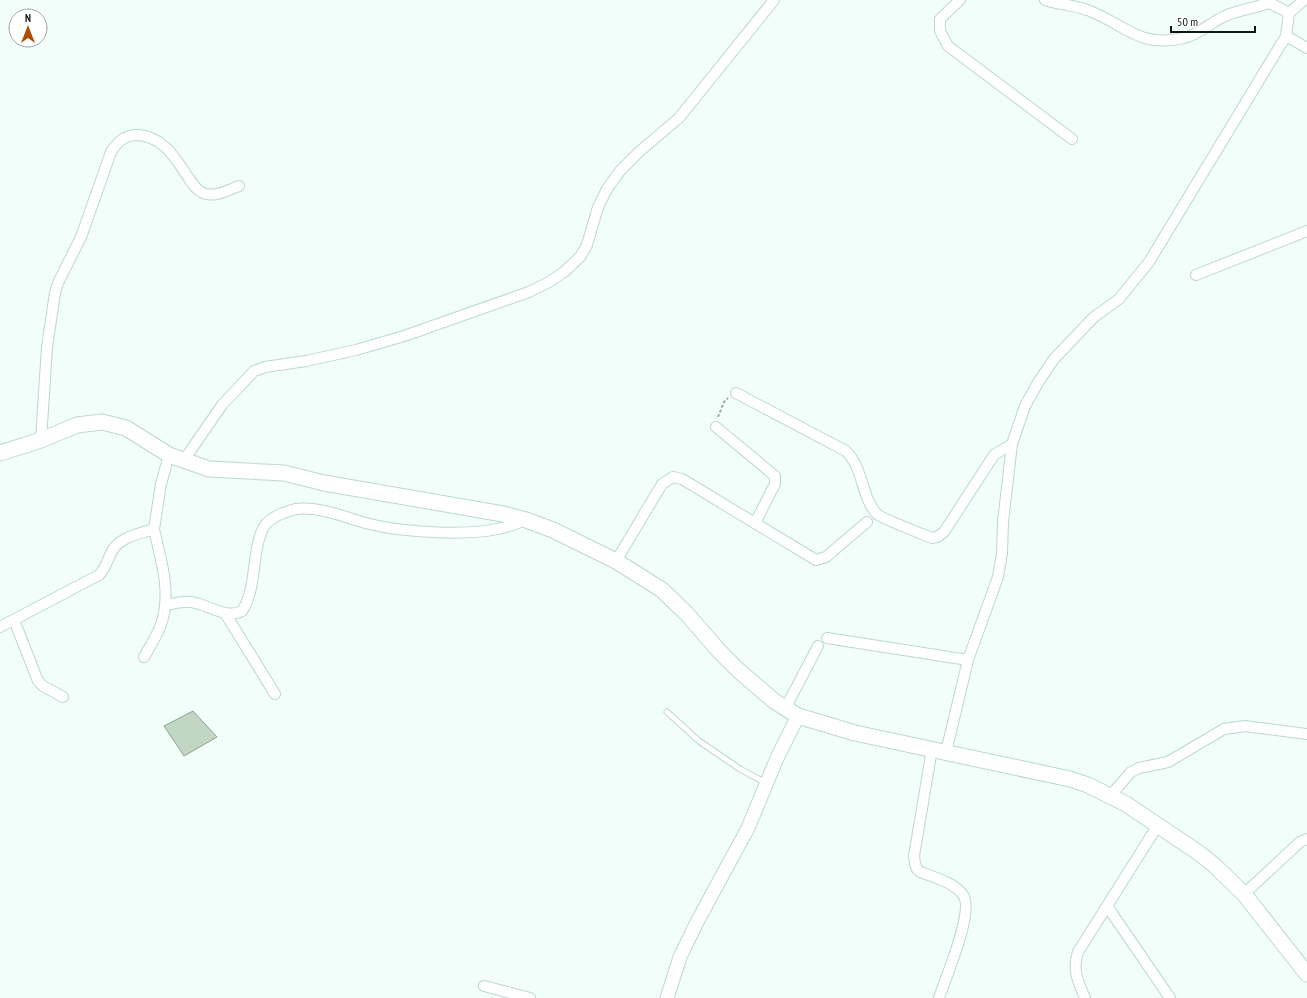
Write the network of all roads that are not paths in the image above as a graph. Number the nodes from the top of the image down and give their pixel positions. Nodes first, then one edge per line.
1 (774, 0) edge
2 (960, 0) edge
3 (1045, 0) edge
4 (1304, 0) edge
5 (1266, 1) edge
6 (1289, 13) junction
7 (1286, 36) junction
8 (1307, 48) edge
9 (1072, 139) dead end
10 (239, 186) dead end
11 (1307, 231) edge
12 (1196, 275) dead end
13 (736, 393) road end
14 (716, 427) road end
15 (41, 440) junction
16 (1012, 444) junction
17 (0, 453) edge
18 (169, 455) junction
19 (184, 460) junction
20 (526, 520) junction
21 (867, 522) dead end
22 (755, 523) junction
23 (154, 529) junction
24 (616, 561) junction
25 (166, 605) junction
26 (225, 613) junction
27 (14, 620) junction
28 (0, 627) edge
29 (827, 638) dead end
30 (818, 646) dead end
31 (144, 657) dead end
32 (968, 660) junction
33 (275, 694) dead end
34 (63, 697) dead end
35 (667, 712) dead end
36 (792, 712) junction
37 (1307, 734) edge
38 (939, 750) junction
39 (766, 783) junction
40 (1111, 795) junction
41 (1158, 825) junction
42 (1307, 839) edge
43 (1244, 894) junction
44 (1108, 906) junction
45 (1307, 974) edge
46 (484, 986) dead end
47 (530, 998) edge
48 (667, 998) edge
49 (939, 998) edge
50 (1085, 998) edge
51 (1170, 998) edge

1 - 19 street
2 - 9 street
3 - 5 street
4 - 6 street
5 - 6 street
6 - 7 street
7 - 8 street
7 - 16 street
10 - 15 street
11 - 12 street
13 - 16 street
14 - 22 street
15 - 17 main road
15 - 18 main road
16 - 32 street
18 - 19 main road
18 - 23 street
19 - 20 main road
20 - 24 main road
20 - 26 street
21 - 22 street
22 - 24 street
23 - 25 street
23 - 27 street
24 - 36 main road
25 - 26 street
25 - 31 street
26 - 33 street
27 - 28 street
27 - 34 street
29 - 32 street
30 - 36 street
32 - 38 street
35 - 39 lane
36 - 38 main road
36 - 39 street
37 - 40 street
38 - 40 main road
38 - 49 street
39 - 48 street
40 - 41 main road
41 - 43 main road
41 - 44 street
42 - 43 street
43 - 45 main road
44 - 50 street
44 - 51 street
46 - 47 street

